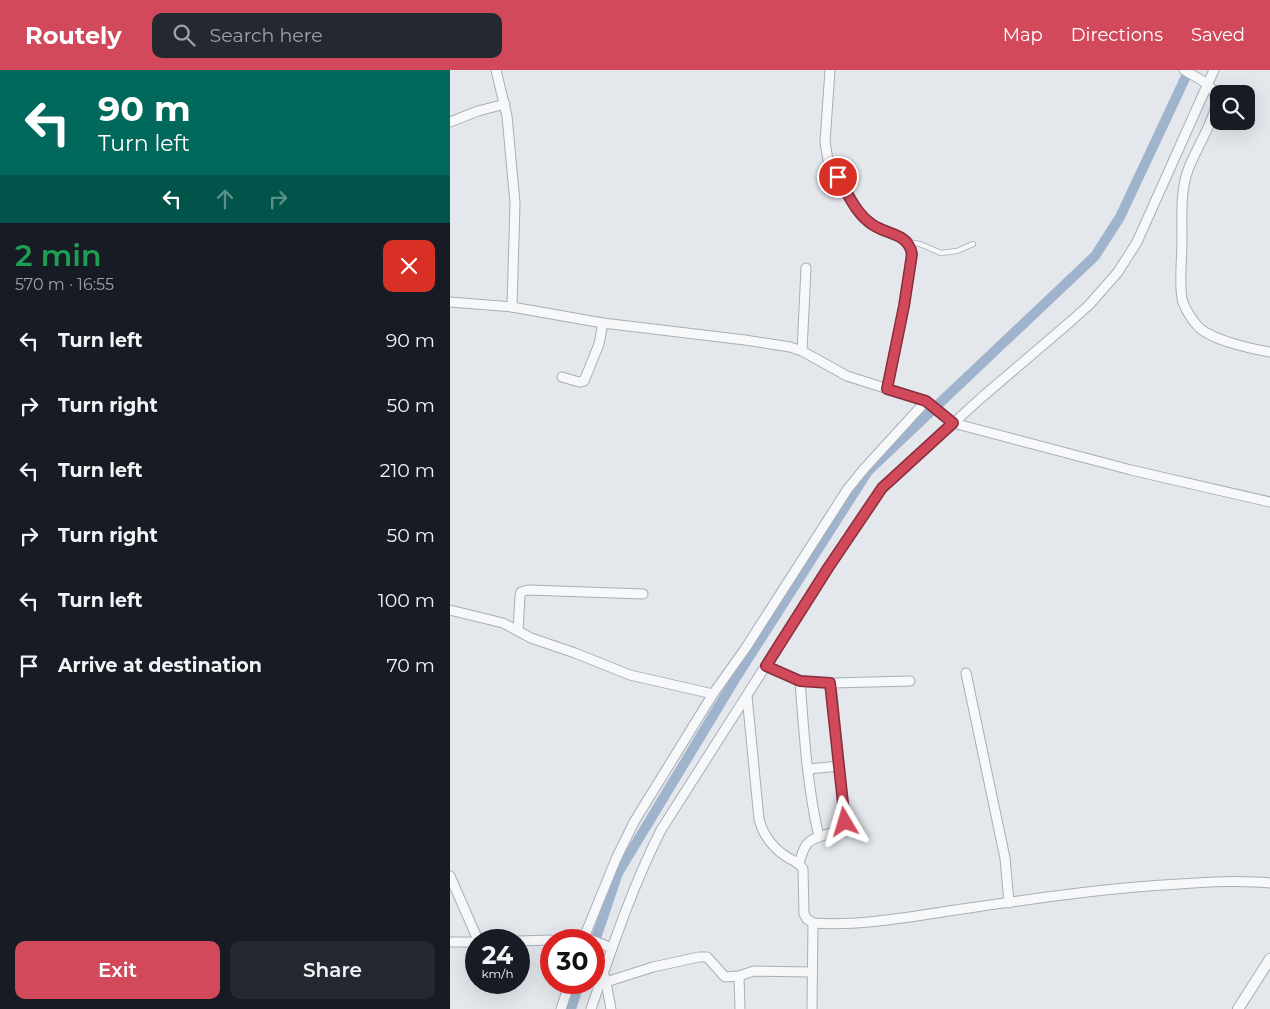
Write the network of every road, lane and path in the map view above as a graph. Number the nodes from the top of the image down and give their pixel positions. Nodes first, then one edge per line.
1 (496, 70) edge
2 (830, 70) edge
3 (1184, 70) edge
4 (1214, 70) edge
5 (1205, 82) junction
6 (505, 104) junction
7 (450, 122) edge
8 (907, 241) junction
9 (973, 244) dead end
10 (806, 268) dead end
11 (450, 302) edge
12 (512, 307) junction
13 (603, 323) junction
14 (802, 352) junction
15 (1270, 352) edge
16 (562, 378) dead end
17 (887, 389) junction
18 (929, 403) junction
19 (950, 420) junction
20 (1270, 502) edge
21 (643, 594) dead end
22 (450, 610) edge
23 (518, 630) junction
24 (766, 666) junction
25 (966, 673) dead end
26 (800, 681) junction
27 (910, 681) dead end
28 (830, 683) junction
29 (713, 694) junction
30 (746, 696) junction
31 (839, 766) junction
32 (808, 769) junction
33 (819, 837) junction
34 (799, 863) junction
35 (450, 876) edge
36 (1270, 883) edge
37 (1008, 903) junction
38 (813, 923) junction
39 (472, 929) edge
40 (592, 929) edge
41 (465, 941) edge
42 (450, 942) edge
43 (605, 945) edge
44 (609, 946) junction
45 (1270, 959) edge
46 (605, 965) edge
47 (812, 972) junction
48 (605, 976) edge
49 (739, 976) junction
50 (606, 982) junction
51 (566, 994) edge
52 (597, 994) edge
53 (561, 1009) edge
54 (592, 1009) edge
55 (611, 1009) edge
56 (740, 1009) edge
57 (812, 1009) edge
58 (1238, 1009) edge

1 - 6 street
2 - 8 street
3 - 5 street
4 - 5 street
5 - 15 street
5 - 19 street
6 - 7 street
6 - 12 street
8 - 9 lane
8 - 17 street
10 - 14 street
11 - 12 street
12 - 13 street
13 - 14 street
13 - 16 street
14 - 17 street
17 - 18 street
18 - 19 street
18 - 29 street
19 - 20 street
19 - 24 street
21 - 23 street
22 - 23 street
23 - 29 street
24 - 26 street
24 - 30 street
25 - 37 street
26 - 28 street
26 - 32 street
27 - 28 street
28 - 31 street
29 - 40 street
30 - 34 street
30 - 44 street
31 - 32 street
31 - 33 street
32 - 33 street
33 - 34 street
34 - 38 street
35 - 39 street
36 - 37 street
37 - 38 street
38 - 47 street
41 - 42 street
43 - 44 street
44 - 46 street
45 - 58 street
47 - 49 street
47 - 57 street
48 - 50 street
49 - 50 street
49 - 56 street
50 - 55 street
51 - 53 street
52 - 54 street

